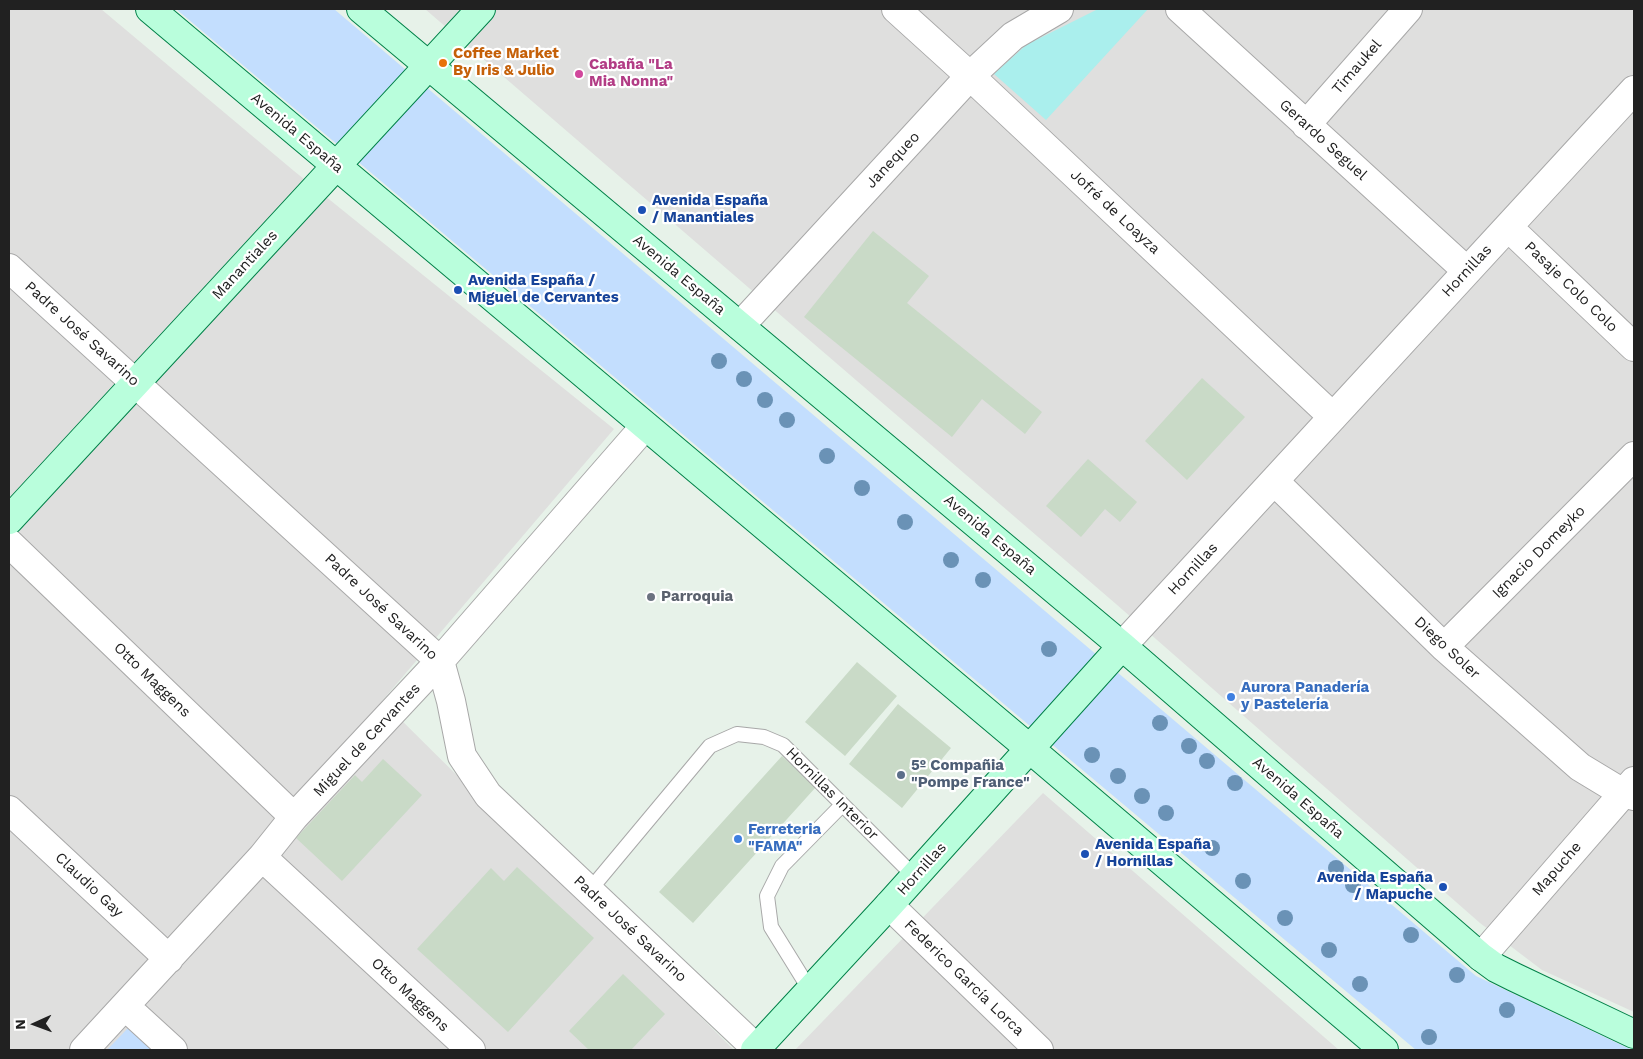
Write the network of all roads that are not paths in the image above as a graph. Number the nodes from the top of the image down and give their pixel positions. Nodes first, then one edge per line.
1 (150, 9) edge
2 (361, 9) edge
3 (481, 9) edge
4 (896, 9) edge
5 (1059, 9) edge
6 (1180, 9) edge
7 (1408, 9) edge
8 (428, 66) junction
9 (970, 76) junction
10 (1634, 90) edge
11 (1306, 125) junction
12 (336, 166) junction
13 (1508, 227) junction
14 (9, 268) edge
15 (1467, 271) junction
16 (740, 326) junction
17 (1634, 347) edge
18 (135, 383) junction
19 (1333, 417) junction
20 (645, 426) junction
21 (1634, 456) edge
22 (1274, 481) junction
23 (9, 520) edge
24 (9, 542) edge
25 (1122, 646) junction
26 (1444, 647) junction
27 (440, 662) junction
28 (1030, 749) junction
29 (1630, 790) edge
30 (842, 805) junction
31 (294, 817) junction
32 (14, 826) edge
33 (262, 857) junction
34 (915, 877) junction
35 (589, 891) junction
36 (889, 905) junction
37 (1481, 956) junction
38 (169, 959) junction
39 (810, 990) junction
40 (126, 1007) junction
41 (1634, 1034) edge
42 (84, 1050) edge
43 (174, 1050) edge
44 (471, 1050) edge
45 (756, 1050) edge
46 (1039, 1050) edge
47 (1384, 1050) edge

1 - 12 main road, Avenida España
2 - 8 main road, Avenida España
3 - 8 main road, Manantiales
4 - 9 street, Jofré de Loayza
5 - 9 street, Janequeo
6 - 11 street, Gerardo Seguel
7 - 11 street, Timaukel
8 - 12 main road, Manantiales
8 - 16 main road, Avenida España
9 - 16 street, Janequeo
9 - 19 street, Jofré de Loayza
10 - 13 street, Hornillas
11 - 15 street, Gerardo Seguel
12 - 18 main road, Manantiales
12 - 20 main road, Avenida España
13 - 15 street, Hornillas
13 - 17 street, Pasaje Colo Colo
14 - 18 street, Padre José Savarino
15 - 19 street, Hornillas
16 - 25 main road, Avenida España
18 - 23 main road, Manantiales
18 - 27 street, Padre José Savarino
19 - 22 street, Hornillas
20 - 27 street, Miguel de Cervantes
20 - 28 main road, Avenida España
21 - 26 street, Ignacio Domeyko
22 - 25 street, Hornillas
22 - 26 street, Diego Soler
24 - 31 street, Otto Maggens
25 - 28 main road, Hornillas
25 - 37 main road, Avenida España
26 - 29 street, Diego Soler
27 - 31 street, Miguel de Cervantes
27 - 35 street, Padre José Savarino
28 - 34 main road, Hornillas
28 - 47 main road, Avenida España
29 - 37 street, Mapuche
30 - 34 lane, Hornillas Interior
30 - 35 lane, Hornillas Interior
30 - 39 lane
31 - 33 street, Miguel de Cervantes
32 - 38 street, Claudio Gay
33 - 38 street, Miguel de Cervantes
33 - 44 street, Otto Maggens
34 - 36 main road, Hornillas
35 - 45 street, Padre José Savarino
36 - 39 main road, Hornillas
36 - 46 street, Federico García Lorca
37 - 41 main road, Avenida España
38 - 40 street, Miguel de Cervantes
39 - 45 main road, Hornillas
40 - 42 street, Miguel de Cervantes
40 - 43 street

